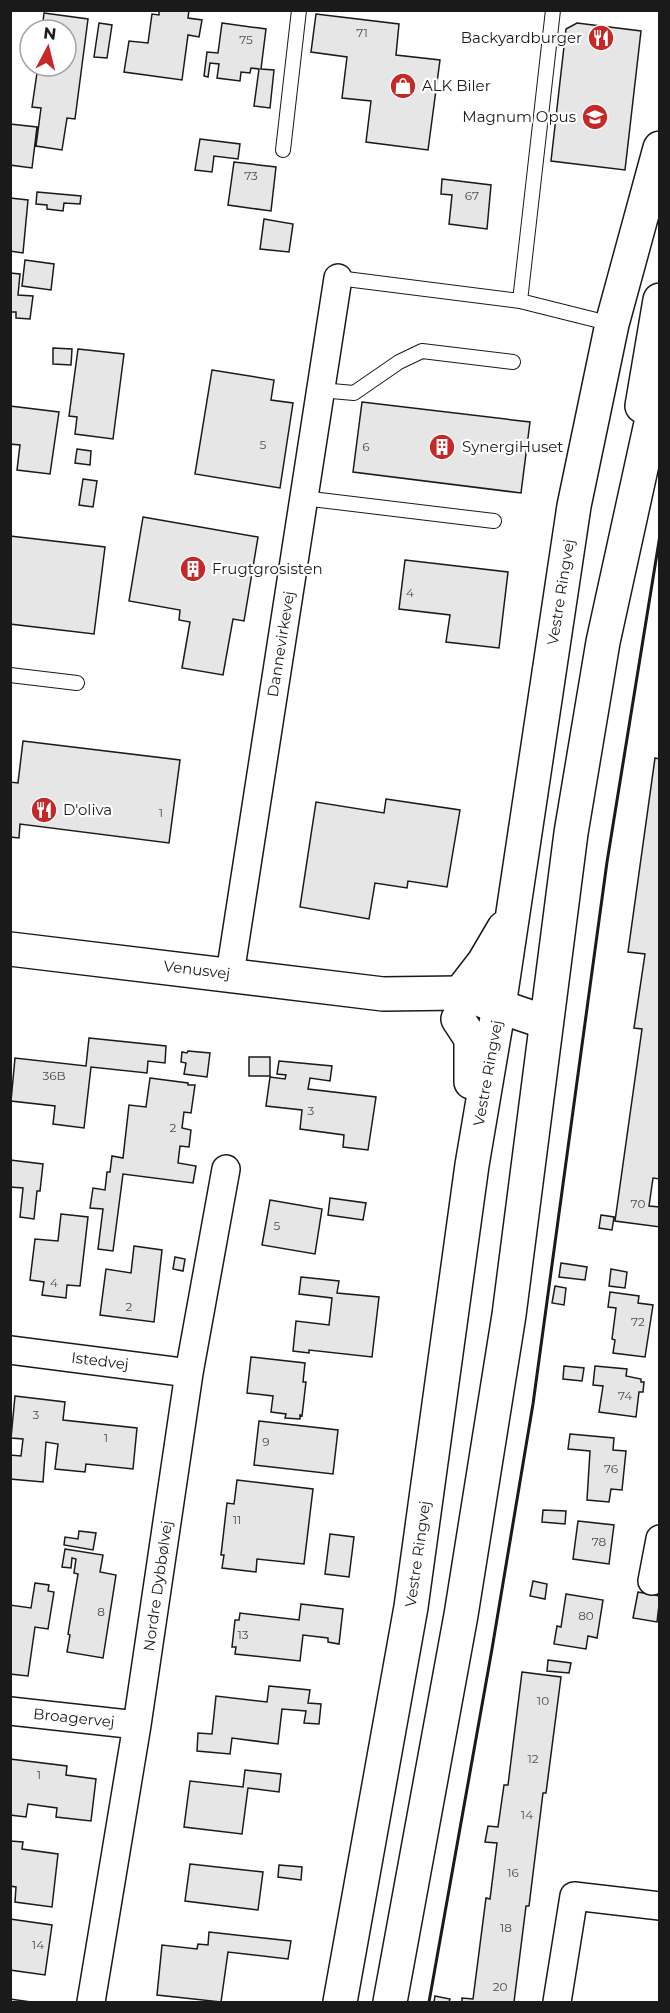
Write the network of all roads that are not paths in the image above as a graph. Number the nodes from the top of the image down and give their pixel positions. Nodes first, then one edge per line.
1 (299, 10) edge
2 (553, 10) edge
3 (660, 148) edge
4 (283, 150) dead end
5 (338, 278) joint
6 (660, 300) edge
7 (520, 301) junction
8 (612, 324) junction
9 (513, 362) dead end
10 (660, 382) edge
11 (320, 390) junction
12 (303, 498) junction
13 (494, 521) dead end
14 (603, 642) junction
15 (10, 675) edge
16 (77, 683) dead end
17 (511, 916) junction
18 (10, 949) edge
19 (230, 974) junction
20 (459, 1006) junction
21 (499, 1006) junction
22 (545, 1022) junction
23 (472, 1165) junction
24 (226, 1169) dead end
25 (10, 1350) edge
26 (189, 1372) junction
27 (660, 1539) edge
28 (652, 1581) dead end
29 (10, 1711) edge
30 (137, 1725) junction
31 (660, 1906) edge
32 (91, 2002) edge
33 (340, 2002) edge
34 (390, 2002) edge
35 (557, 2002) edge

1 - 4 lane
2 - 7 lane
3 - 8 main road, Vestre Ringvej
5 - 7 lane
5 - 11 street, Dannevirkevej
6 - 14 main road
7 - 8 lane
8 - 17 main road, Vestre Ringvej
9 - 11 lane
10 - 14 main road
11 - 12 street, Dannevirkevej
12 - 13 lane
12 - 19 street, Dannevirkevej
14 - 22 main road
15 - 16 lane
17 - 20 main road
17 - 21 main road, Vestre Ringvej
18 - 19 main road, Venusvej
19 - 20 main road, Venusvej
20 - 21 main road, Venusvej
20 - 23 main road
21 - 22 main road, Venusvej
21 - 23 main road, Vestre Ringvej
22 - 34 main road
23 - 33 main road, Vestre Ringvej
24 - 26 street, Nordre Dybbølvej
25 - 26 street, Istedvej
26 - 30 street, Nordre Dybbølvej
27 - 28 street
29 - 30 street, Broagervej
30 - 32 street, Nordre Dybbølvej
31 - 35 street

